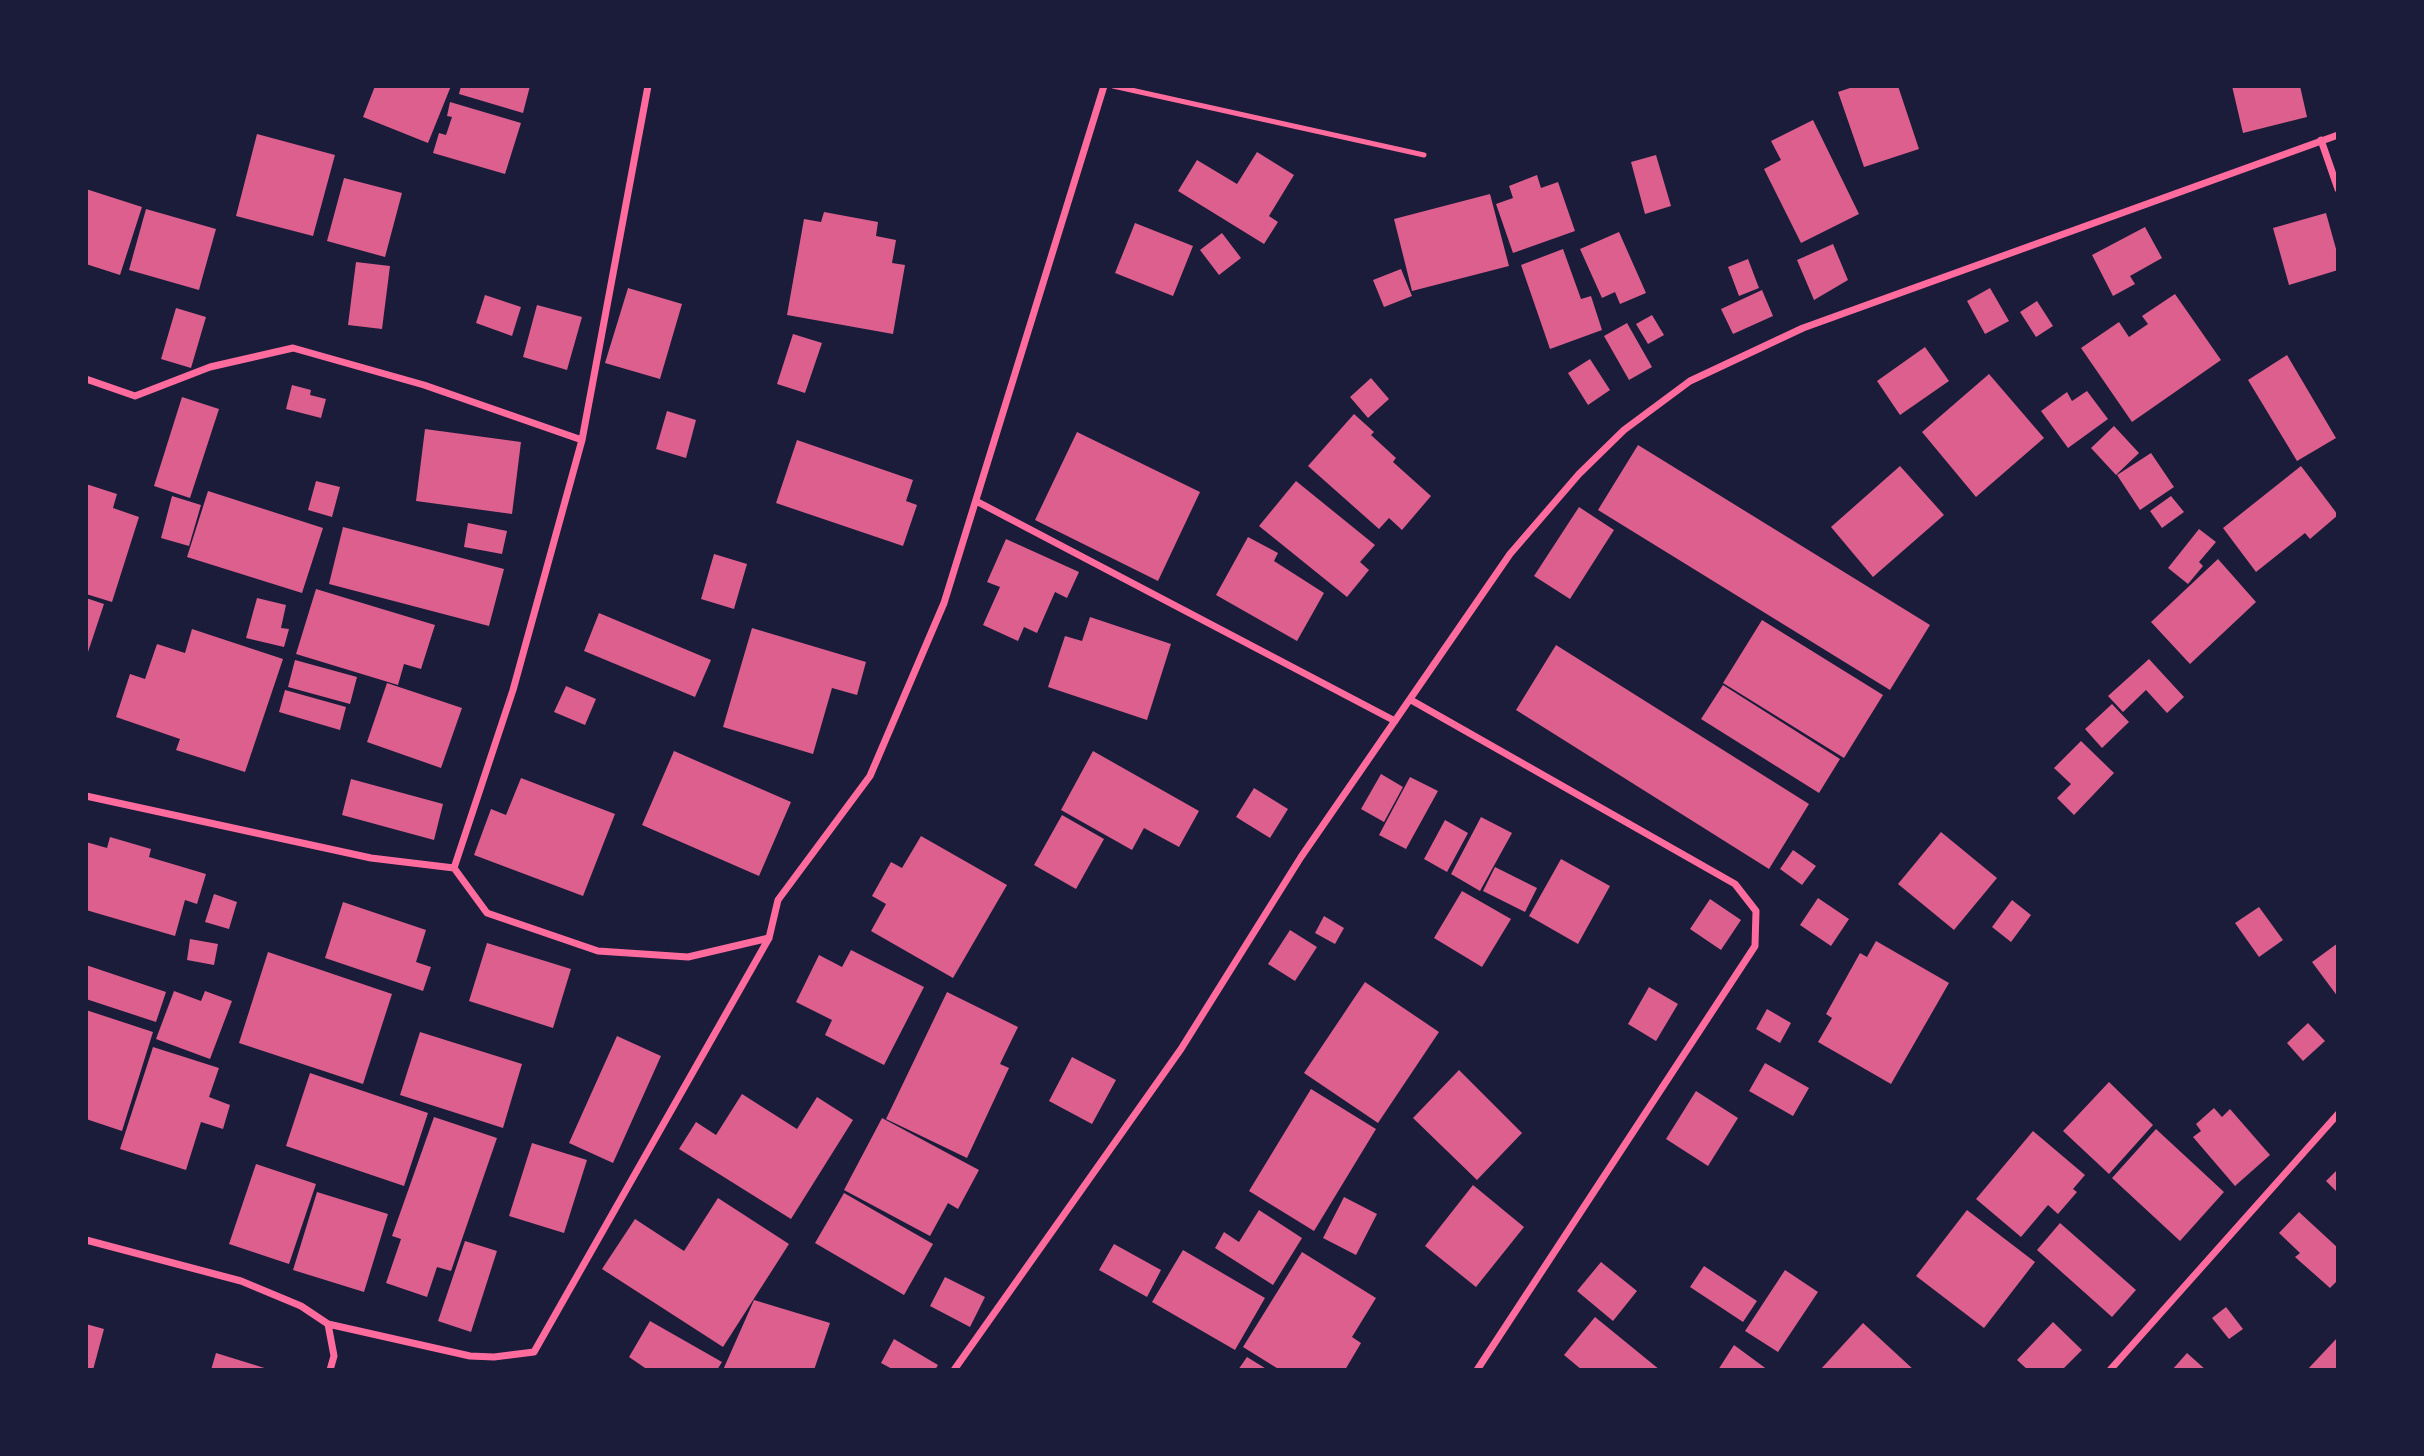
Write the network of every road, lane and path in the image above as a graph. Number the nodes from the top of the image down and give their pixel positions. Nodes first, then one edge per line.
1 (648, 86) edge
2 (1104, 86) edge
3 (1113, 86) edge
4 (2338, 135) edge
5 (2320, 141) junction
6 (1424, 155) dead end
7 (2338, 189) edge
8 (86, 379) edge
9 (582, 440) junction
10 (976, 501) junction
11 (1411, 700) junction
12 (1395, 721) junction
13 (86, 796) edge
14 (454, 868) junction
15 (769, 938) junction
16 (2338, 1114) edge
17 (86, 1240) edge
18 (328, 1324) junction
19 (330, 1370) edge
20 (954, 1370) edge
21 (1477, 1370) edge
22 (2110, 1370) edge

1 - 9 street
2 - 10 street
3 - 6 lane
4 - 5 street
5 - 7 street
5 - 11 street
8 - 9 street
9 - 14 street
10 - 12 street
10 - 15 street
11 - 12 street
11 - 21 street
12 - 20 street
13 - 14 street
14 - 15 street
15 - 18 street
16 - 22 street
17 - 18 street
18 - 19 street

